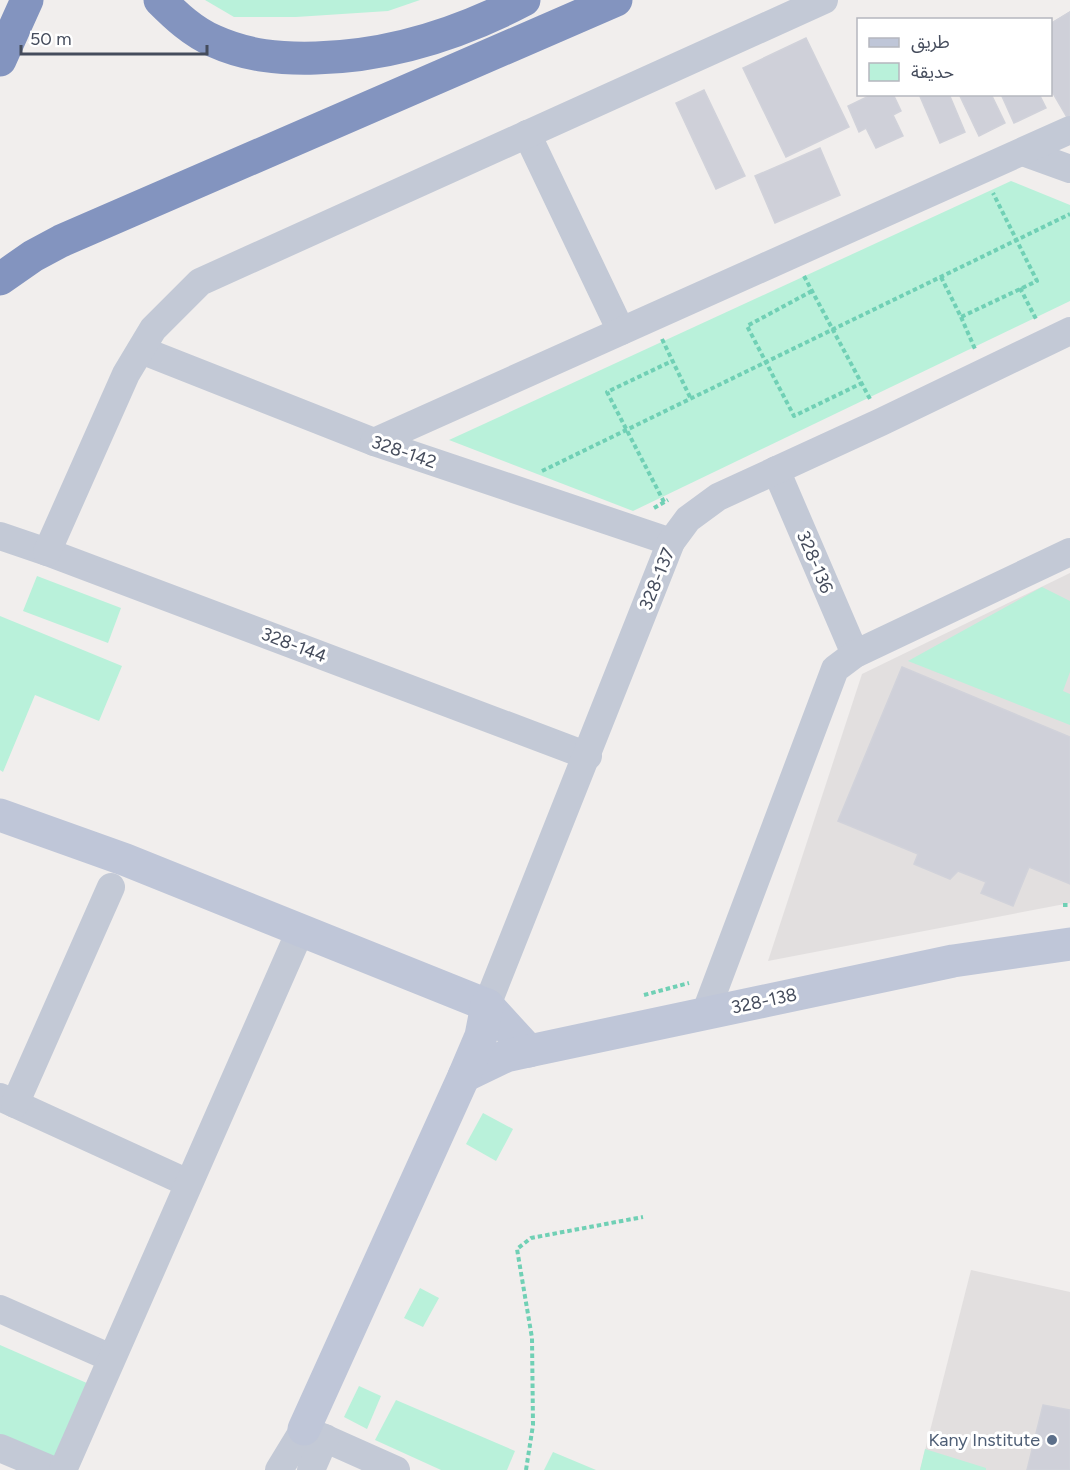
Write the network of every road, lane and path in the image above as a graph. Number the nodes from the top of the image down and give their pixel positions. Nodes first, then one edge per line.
1 (27, 0) edge
2 (160, 0) edge
3 (524, 0) edge
4 (616, 0) edge
5 (824, 0) edge
6 (0, 60) edge
7 (1070, 130) edge
8 (527, 134) junction
9 (1023, 152) junction
10 (1070, 169) edge
11 (992, 191) dead end
12 (1070, 214) edge
13 (1017, 240) junction
14 (801, 270) dead end
15 (941, 277) junction
16 (0, 279) edge
17 (1020, 288) junction
18 (812, 291) junction
19 (961, 317) junction
20 (1038, 322) dead end
21 (833, 330) junction
22 (1070, 331) edge
23 (621, 332) junction
24 (660, 336) dead end
25 (141, 350) junction
26 (977, 352) dead end
27 (672, 361) junction
28 (766, 362) junction
29 (862, 383) junction
30 (691, 399) junction
31 (871, 402) dead end
32 (627, 430) junction
33 (374, 442) junction
34 (776, 470) junction
35 (541, 472) dead end
36 (675, 497) dead end
37 (664, 502) junction
38 (646, 513) dead end
39 (0, 536) edge
40 (671, 542) junction
41 (47, 552) junction
42 (1070, 552) edge
43 (855, 654) junction
44 (588, 756) junction
45 (0, 815) edge
46 (111, 887) dead end
47 (1063, 905) dead end
48 (1070, 905) edge
49 (301, 929) junction
50 (1070, 944) edge
51 (487, 1005) junction
52 (705, 1014) junction
53 (529, 1052) junction
54 (464, 1076) junction
55 (8, 1101) edge
56 (188, 1183) junction
57 (643, 1217) dead end
58 (0, 1309) edge
59 (111, 1358) junction
60 (315, 1433) junction
61 (0, 1448) edge
62 (52, 1470) edge
63 (63, 1470) edge
64 (279, 1470) edge
65 (311, 1470) edge
66 (396, 1470) edge
67 (526, 1470) edge

1 - 6 highway
2 - 3 highway
4 - 16 highway
5 - 8 street
7 - 9 street
8 - 23 street
8 - 25 street
9 - 10 street
9 - 23 street
11 - 13 path
12 - 13 path
13 - 15 path
13 - 17 path
14 - 18 path
15 - 19 path
15 - 21 path
17 - 19 path
17 - 20 path
18 - 21 path
18 - 28 path
19 - 26 path
21 - 28 path
21 - 29 path
22 - 34 street, 328-137
23 - 33 street
24 - 27 path
25 - 33 street, 328-142
25 - 41 street
27 - 30 path
27 - 32 path
28 - 29 path
28 - 30 path
29 - 31 path
30 - 32 path
32 - 35 path
32 - 37 path
33 - 40 street, 328-142
34 - 40 street, 328-137
34 - 43 street, 328-136
36 - 37 path
37 - 38 path
39 - 41 street, 328-144
40 - 44 street, 328-137
41 - 44 street, 328-144
42 - 43 street
43 - 52 street
44 - 51 street, 328-137
45 - 49 street
46 - 55 street
47 - 48 path
49 - 51 street
49 - 56 street
50 - 52 street, 328-138
51 - 53 street
51 - 54 street
52 - 53 street, 328-138
53 - 54 street, 328-138
54 - 60 street
55 - 56 street
56 - 59 street
57 - 67 path
58 - 59 street
59 - 63 street
60 - 64 street
60 - 65 street
60 - 66 street
61 - 62 street

